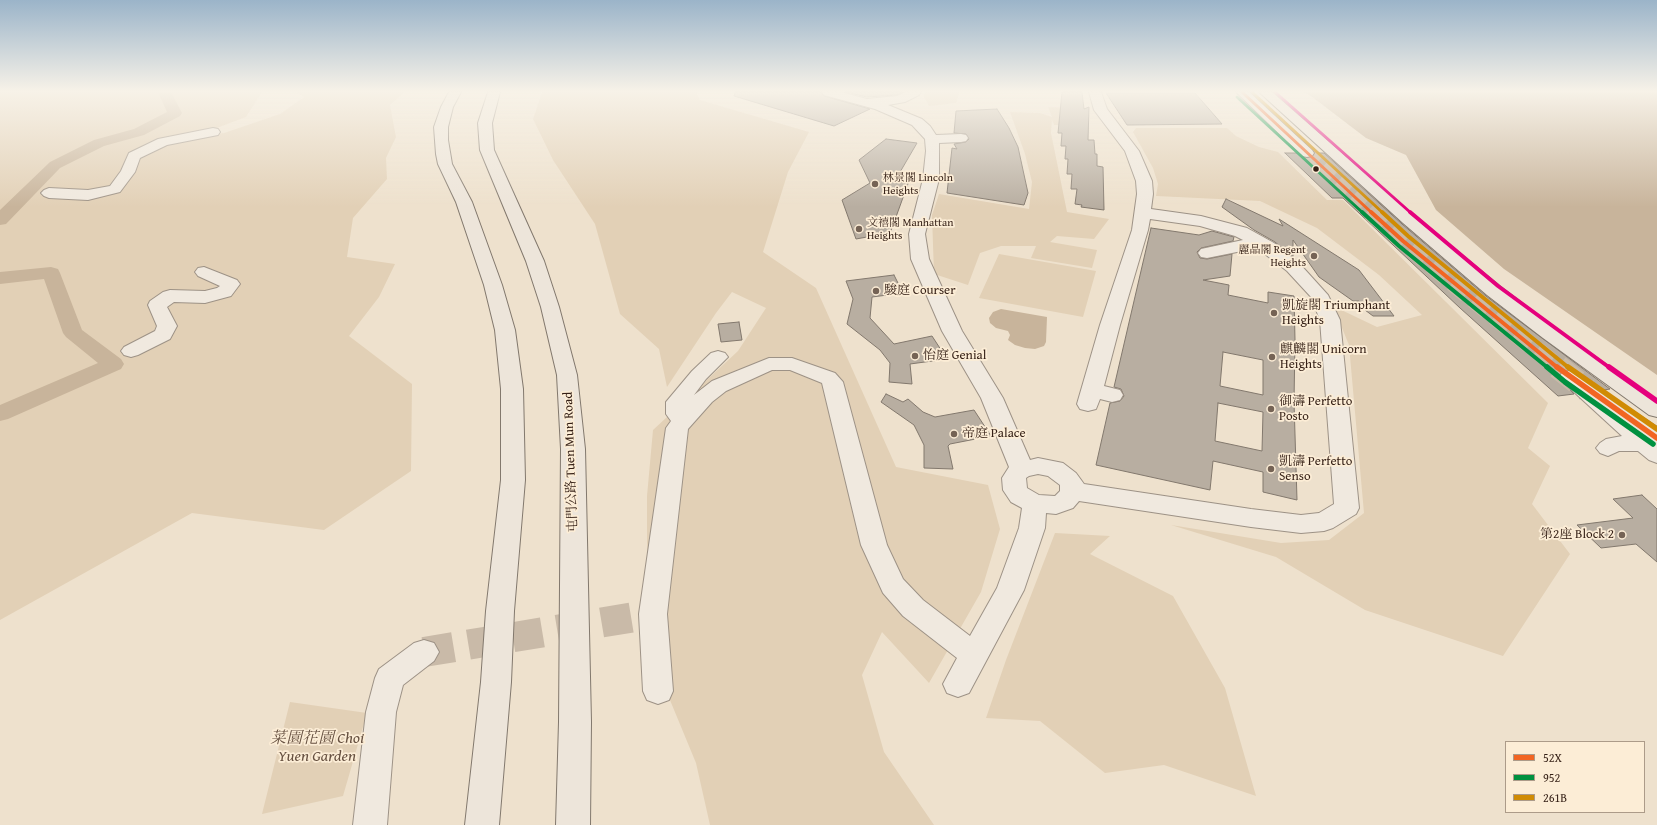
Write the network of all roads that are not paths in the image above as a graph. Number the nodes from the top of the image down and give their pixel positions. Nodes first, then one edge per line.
1 (441, 130) edge
2 (485, 130) edge
3 (926, 130) edge
4 (1117, 130) edge
5 (1283, 130) edge
6 (1308, 130) edge
7 (213, 132) dead end
8 (961, 138) dead end
9 (932, 139) junction
10 (1307, 153) tunnel mouth
11 (49, 193) dead end
12 (1143, 212) junction
13 (1259, 242) junction
14 (1207, 253) dead end
15 (204, 272) dead end
16 (131, 351) dead end
17 (718, 356) dead end
18 (1569, 377) tunnel mouth
19 (1589, 392) tunnel mouth
20 (1112, 395) dead end
21 (1657, 410) edge
22 (683, 420) junction
23 (1652, 445) edge
24 (1608, 448) dead end
25 (1022, 469) junction
26 (1072, 491) junction
27 (1035, 504) junction
28 (424, 652) tunnel mouth
29 (974, 655) junction
30 (958, 684) dead end
31 (658, 691) dead end
32 (370, 825) edge
33 (482, 825) edge
34 (573, 825) edge

1 - 33 main road
2 - 34 main road, 屯門公路 Tuen Mun Road
3 - 9 lane
4 - 12 lane
5 - 10 main road
6 - 21 main road
7 - 11 lane
8 - 9 lane
9 - 25 lane
12 - 13 lane
12 - 20 lane
13 - 14 lane
13 - 26 lane
15 - 16 lane
17 - 22 lane
18 - 23 lane
19 - 23 main road
22 - 29 lane
22 - 31 lane
23 - 24 lane
25 - 26 lane
25 - 27 lane
26 - 27 lane
27 - 29 lane
28 - 32 lane
29 - 30 lane

